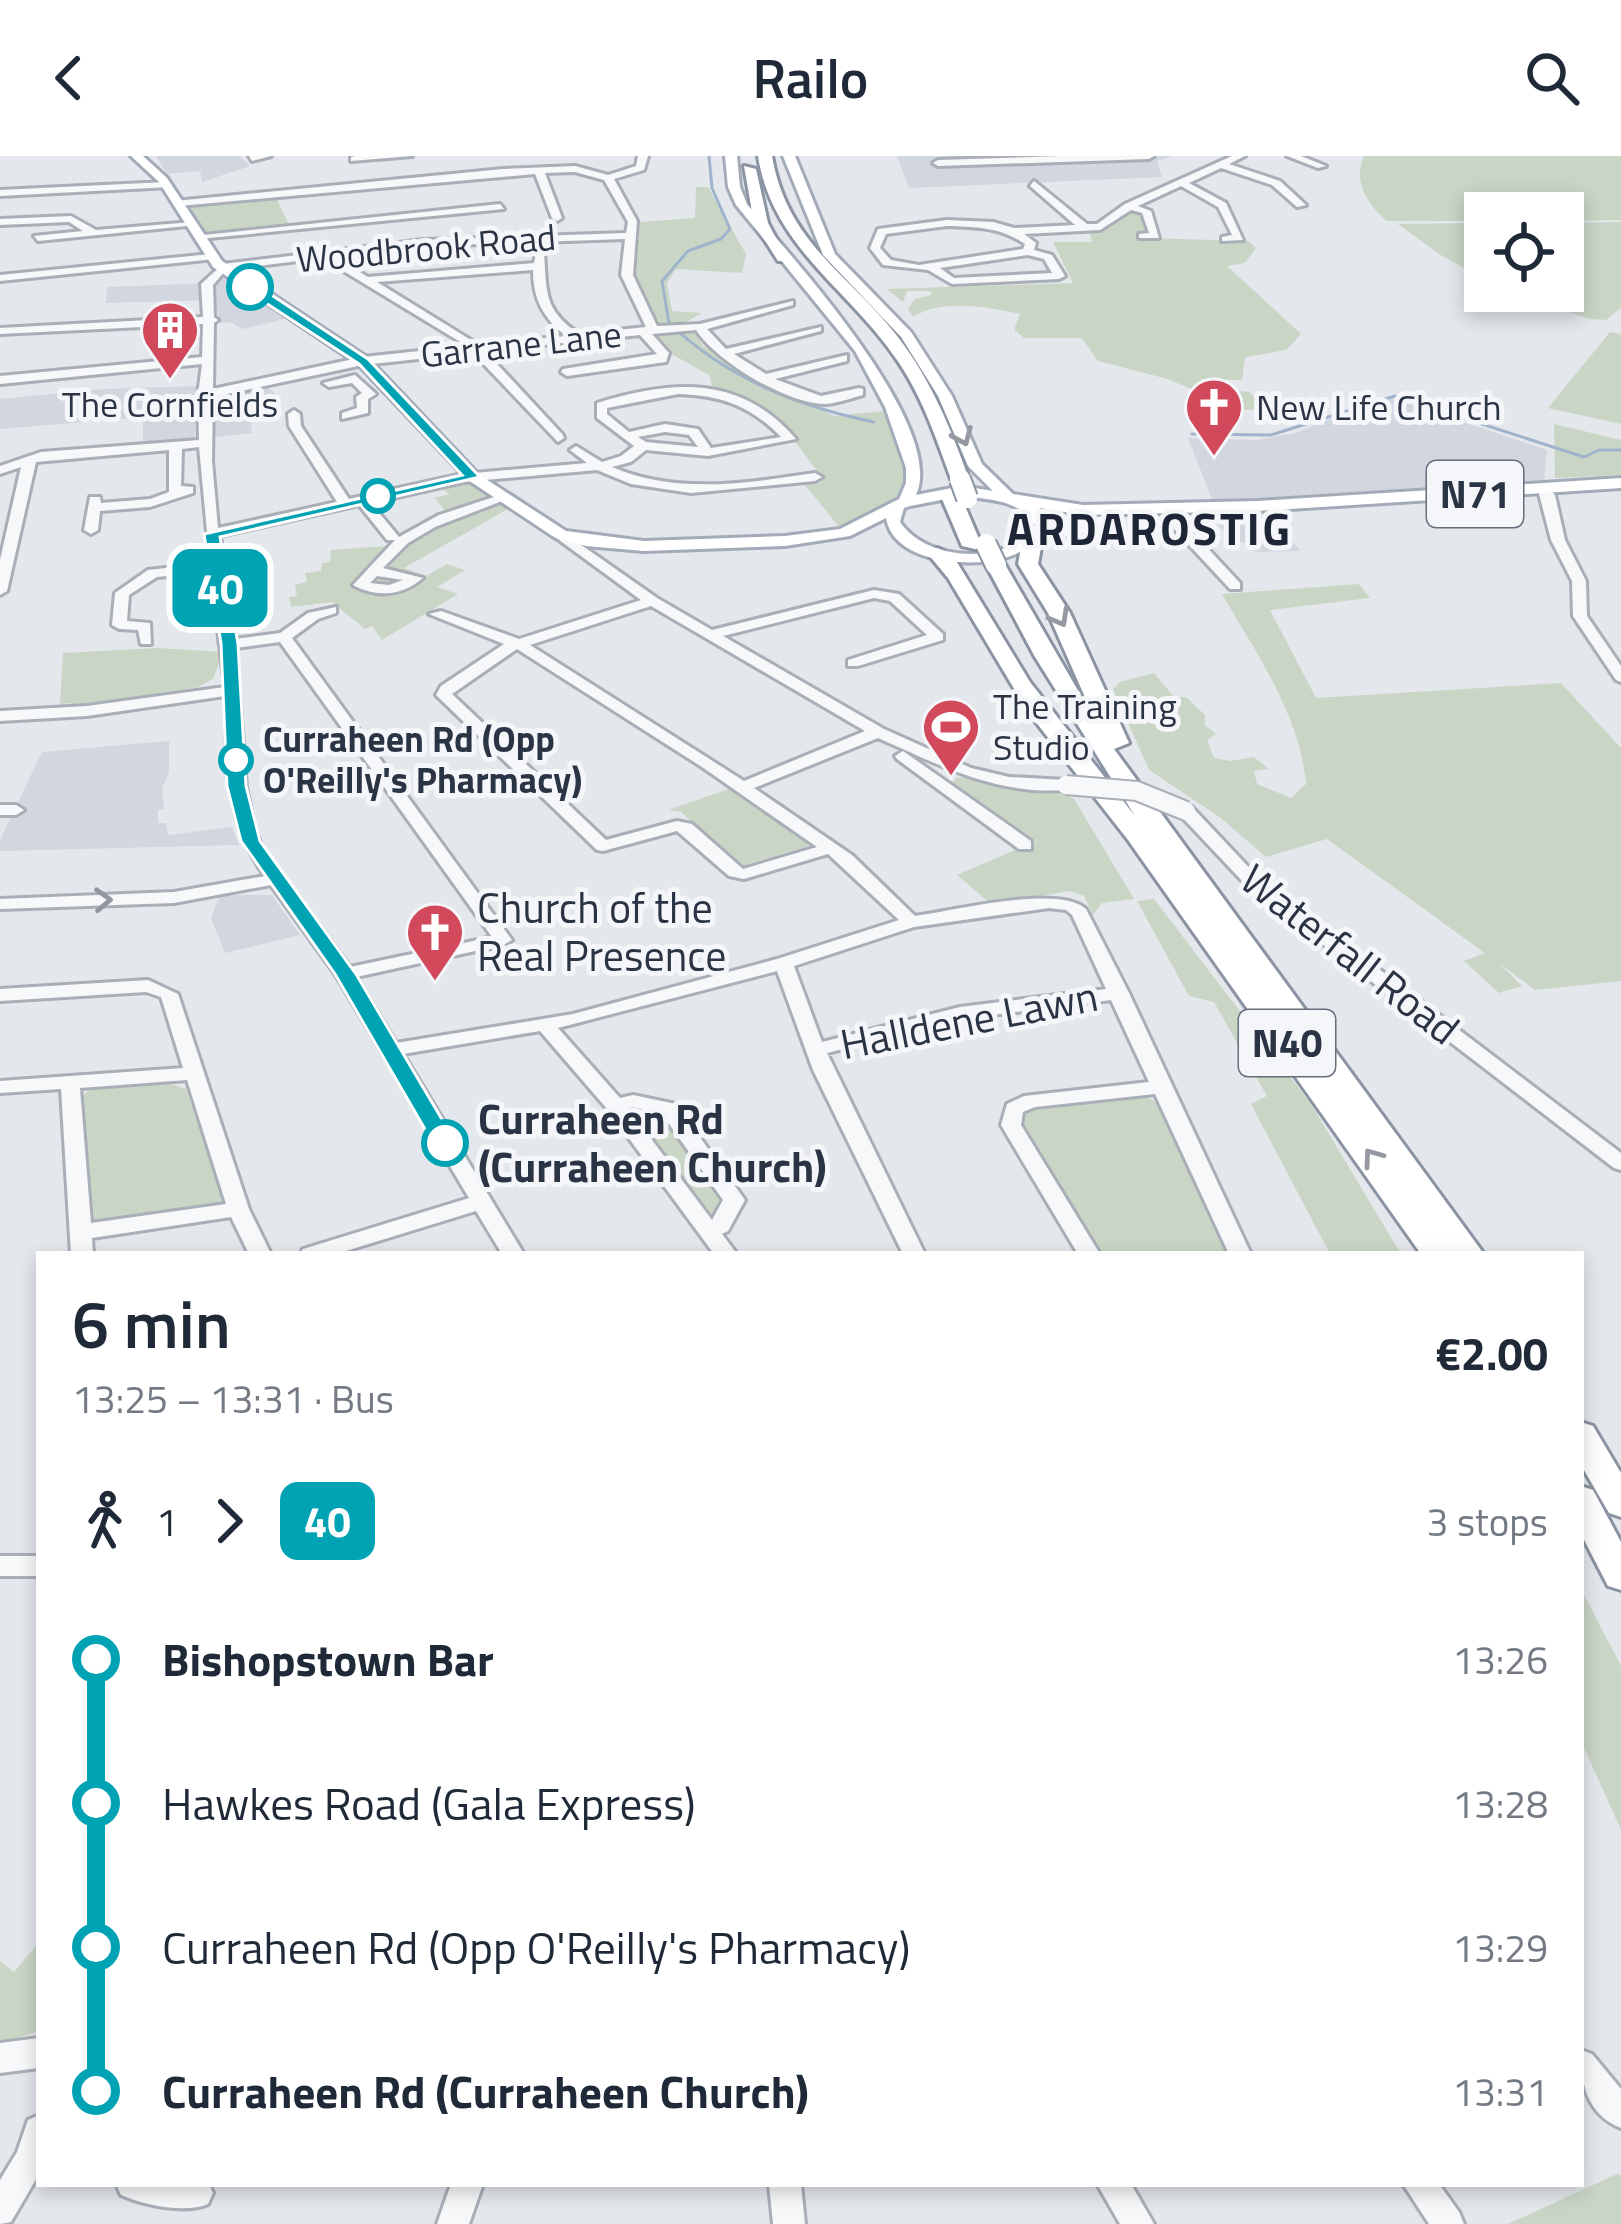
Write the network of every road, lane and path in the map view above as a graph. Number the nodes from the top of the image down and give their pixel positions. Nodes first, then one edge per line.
1 (137, 156) edge
2 (151, 156) edge
3 (266, 156) edge
4 (406, 156) edge
5 (578, 156) edge
6 (643, 156) edge
7 (731, 156) edge
8 (753, 156) edge
9 (767, 156) edge
10 (789, 156) edge
11 (1149, 156) edge
12 (1240, 156) edge
13 (1292, 156) edge
14 (387, 157) edge
15 (252, 158) edge
16 (354, 159) edge
17 (1219, 161) edge
18 (938, 164) dead end
19 (1321, 166) dead end
20 (575, 170) junction
21 (539, 171) junction
22 (454, 176) junction
23 (608, 178) junction
24 (164, 183) junction
25 (375, 184) junction
26 (1034, 184) dead end
27 (1184, 184) junction
28 (279, 192) junction
29 (0, 193) edge
30 (1158, 193) junction
31 (1133, 195) junction
32 (179, 203) junction
33 (1301, 205) dead end
34 (380, 207) junction
35 (500, 207) dead end
36 (464, 210) junction
37 (556, 218) dead end
38 (44, 220) junction
39 (0, 222) edge
40 (293, 227) junction
41 (631, 227) junction
42 (1085, 228) junction
43 (195, 231) junction
44 (1013, 232) junction
45 (94, 233) junction
46 (1143, 236) dead end
47 (541, 237) junction
48 (38, 238) junction
49 (1226, 239) dead end
50 (1028, 253) junction
51 (325, 255) junction
52 (829, 255) junction
53 (783, 258) junction
54 (217, 262) junction
55 (538, 266) junction
56 (932, 268) junction
57 (26, 275) junction
58 (0, 278) edge
59 (366, 280) junction
60 (789, 303) dead end
61 (212, 320) junction
62 (184, 322) junction
63 (700, 327) junction
64 (817, 329) dead end
65 (647, 330) junction
66 (4, 331) edge
67 (577, 338) junction
68 (0, 349) edge
69 (476, 349) junction
70 (723, 352) junction
71 (843, 358) dead end
72 (209, 359) junction
73 (175, 362) junction
74 (363, 362) junction
75 (567, 372) dead end
76 (310, 373) junction
77 (766, 378) junction
78 (0, 380) edge
79 (859, 392) dead end
80 (204, 394) junction
81 (294, 414) dead end
82 (346, 416) dead end
83 (626, 436) junction
84 (558, 438) dead end
85 (204, 443) junction
86 (176, 445) junction
87 (644, 446) junction
88 (575, 450) dead end
89 (708, 452) junction
90 (30, 458) junction
91 (595, 466) junction
92 (0, 470) edge
93 (472, 477) junction
94 (815, 477) dead end
95 (1621, 484) edge
96 (207, 488) junction
97 (956, 489) junction
98 (1542, 489) junction
99 (180, 491) junction
100 (503, 498) junction
101 (1012, 499) junction
102 (362, 500) junction
103 (344, 503) junction
104 (901, 504) junction
105 (1258, 506) junction
106 (19, 508) junction
107 (0, 509) edge
108 (1174, 516) junction
109 (91, 530) dead end
110 (212, 534) junction
111 (560, 534) junction
112 (392, 537) dead end
113 (785, 541) junction
114 (1034, 541) junction
115 (606, 543) junction
116 (915, 547) junction
117 (938, 554) junction
118 (984, 555) junction
119 (586, 556) junction
120 (216, 567) junction
121 (375, 571) dead end
122 (1, 583) edge
123 (1235, 586) dead end
124 (652, 601) junction
125 (331, 610) dead end
126 (436, 614) dead end
127 (709, 635) junction
128 (284, 637) junction
129 (146, 641) dead end
130 (230, 644) junction
131 (519, 644) junction
132 (853, 663) dead end
133 (1621, 677) edge
134 (233, 690) junction
135 (0, 716) edge
136 (878, 732) junction
137 (903, 756) dead end
138 (965, 771) junction
139 (940, 784) junction
140 (743, 787) junction
141 (1134, 834) junction
142 (1025, 845) dead end
143 (831, 848) junction
144 (276, 878) junction
145 (1208, 898) junction
146 (0, 904) edge
147 (911, 922) junction
148 (784, 963) junction
149 (345, 974) junction
150 (1120, 993) junction
151 (0, 995) edge
152 (545, 1025) junction
153 (818, 1048) junction
154 (390, 1050) junction
155 (196, 1073) junction
156 (70, 1082) junction
157 (0, 1087) edge
158 (1162, 1087) junction
159 (616, 1105) junction
160 (1621, 1163) edge
161 (481, 1202) junction
162 (238, 1209) junction
163 (710, 1231) junction
164 (82, 1243) edge
165 (259, 1251) edge
166 (321, 1251) edge
167 (511, 1251) edge
168 (724, 1251) edge
169 (913, 1251) edge
170 (1087, 1251) edge
171 (1239, 1251) edge
172 (1435, 1251) edge
173 (1467, 1251) edge
174 (1584, 1440) edge
175 (1621, 1503) edge
176 (1584, 1505) edge
177 (0, 1566) edge
178 (36, 1567) edge
179 (1621, 1576) edge
180 (36, 2053) edge
181 (0, 2058) edge
182 (1584, 2069) edge
183 (1621, 2113) edge
184 (36, 2151) edge
185 (147, 2187) edge
186 (466, 2187) edge
187 (785, 2187) edge
188 (1115, 2187) edge
189 (1421, 2187) edge
190 (197, 2197) edge
191 (0, 2211) edge
192 (1448, 2223) edge
193 (454, 2224) edge
194 (789, 2224) edge
195 (1138, 2224) edge

1 - 24 main road
2 - 24 main road
3 - 15 street
4 - 14 street
5 - 20 street
6 - 23 street
7 - 53 main road
8 - 53 highway
8 - 97 highway, N40
9 - 52 highway
9 - 97 highway, N40
10 - 52 main road
11 - 18 street
12 - 17 street
13 - 19 street
14 - 16 street
17 - 27 street
17 - 33 street
20 - 21 street
20 - 23 street
21 - 22 street
21 - 37 street
22 - 25 street
22 - 36 street
23 - 41 street
24 - 29 street
24 - 32 main road
25 - 28 street
25 - 34 street
26 - 42 street
27 - 30 street
27 - 49 street
28 - 32 street
28 - 40 street
30 - 31 street
30 - 31 street
31 - 42 street
31 - 46 street
32 - 43 main road
34 - 36 street
34 - 40 street
35 - 36 street
38 - 39 street
38 - 45 street
38 - 48 street
40 - 43 street
41 - 47 street, Woodbrook Road
41 - 65 street
42 - 44 street
43 - 45 street
43 - 54 main road
44 - 50 street
44 - 56 street
45 - 48 street
47 - 51 street, Woodbrook Road
47 - 55 street
48 - 57 street
50 - 56 street
50 - 56 street
51 - 54 street, Woodbrook Road
51 - 59 street
52 -> 101 main road
53 - 104 main road
54 - 57 street, Woodbrook Road
54 - 61 street
54 - 74 main road
55 - 59 street
55 - 67 street
57 - 58 street, Woodbrook Road
59 - 69 street
60 - 63 street, Garrane Lane
61 - 62 street
61 - 72 street
62 - 66 street
62 - 73 street
63 - 65 street, Garrane Lane
63 - 70 street
64 - 70 street
65 - 67 street, Garrane Lane
65 - 75 street
66 - 68 street
67 - 69 street, Garrane Lane
69 - 74 street, Garrane Lane
69 - 84 street
70 - 77 street
71 - 77 street
72 - 73 street
72 - 80 street
73 - 78 street
74 - 76 street, Garrane Lane
74 - 93 main road
76 - 80 street, Garrane Lane
76 - 82 street
77 - 79 street
80 - 85 street
81 - 103 street
83 - 87 street
83 - 89 street
83 - 89 street
85 - 86 street
85 - 96 street
86 - 90 street
86 - 99 street
87 - 89 street
87 - 91 street
88 - 91 street
90 - 92 street
90 - 106 street
91 - 93 street
91 - 94 street
93 - 100 main road
93 - 102 street
95 - 98 main road, N71
96 - 99 street
96 - 110 street
97 - 118 highway, N40
98 - 105 main road, N71
98 - 133 street
99 - 109 street
100 - 111 main road
100 - 121 street
101 - 104 main road, N71
101 - 105 main road, N71
101 - 114 main road
102 - 103 street
102 - 112 street
103 - 110 street
104 - 113 main road
104 - 116 main road
105 - 108 main road, N71
106 - 107 street
106 - 122 street
108 - 114 main road, N71
108 - 123 street
110 - 120 street
111 - 115 main road
111 - 119 street, Waterfall Road
113 - 115 main road
113 - 116 main road
114 - 117 main road, N71
114 -> 145 highway
115 - 119 street
116 - 117 main road, N71
117 - 141 highway
118 - 141 highway, N40
118 - 145 highway, N40
119 - 124 street, Waterfall Road
120 - 129 street
120 - 130 street
124 - 127 street, Waterfall Road
124 - 131 street
125 - 128 street
126 - 131 street
127 - 132 street
127 - 136 street, Waterfall Road
128 - 130 street
128 - 149 street
130 - 134 street
131 - 140 street
131 - 143 street
134 - 135 street
134 - 144 street
136 - 138 street, Waterfall Road
136 - 140 street
137 - 139 street
138 - 139 street
138 - 160 street, Waterfall Road, bridge
139 - 142 street
140 - 143 street
172 -> 141 highway, N40
143 - 147 street
146 -> 144 street
144 - 149 street
145 - 173 highway, N40
147 - 148 street
147 - 150 street
148 - 152 street
148 - 153 street
149 - 154 street
150 - 153 street, Halldene Lawn
150 - 158 street
151 - 155 street
152 - 154 street
152 - 159 street
153 - 169 street
154 - 161 street
155 - 156 street
155 - 162 street
156 - 157 street
156 - 164 street
158 - 170 street
158 - 171 street
159 - 163 street
159 - 163 street
161 - 166 street
161 - 167 street
162 - 164 street
162 - 165 street
163 - 168 street
174 - 175 highway
176 - 179 highway
177 - 178 street
180 - 181 street
182 - 183 street
184 - 191 street
185 - 190 street
186 - 193 street
187 - 194 street
188 - 195 street
189 - 192 street

